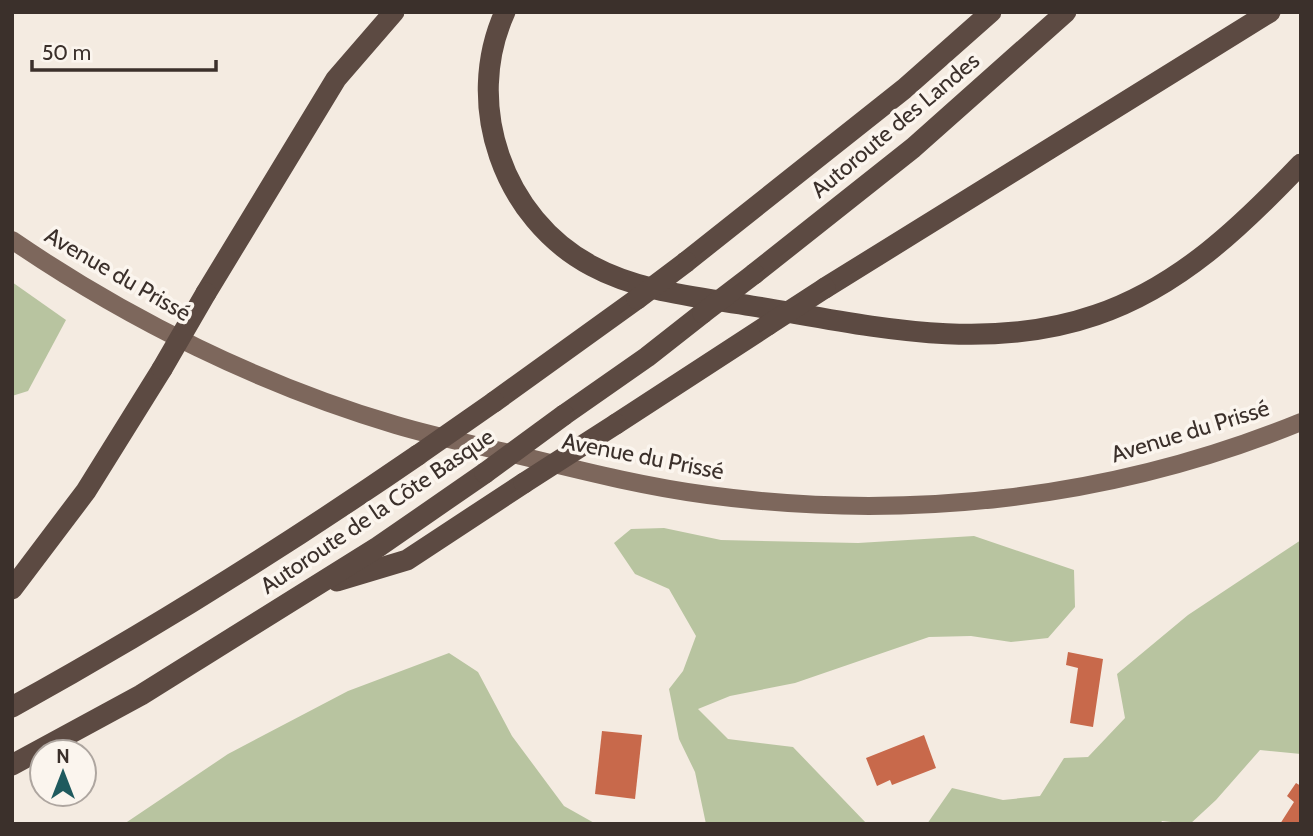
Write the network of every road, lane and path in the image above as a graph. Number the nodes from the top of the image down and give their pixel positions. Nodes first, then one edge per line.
1 (394, 12) edge
2 (505, 12) edge
3 (991, 12) edge
4 (1066, 12) edge
5 (1270, 12) edge
6 (1301, 164) edge
7 (12, 240) edge
8 (686, 262) joint
9 (754, 274) joint
10 (1301, 422) edge
11 (12, 589) edge
12 (309, 590) junction
13 (12, 707) edge
14 (12, 765) edge

1 - 11 highway, bridge
2 - 6 highway
3 - 8 highway, Autoroute des Landes
4 - 9 highway, Autoroute des Landes
5 - 12 highway, bridge
7 - 10 main road, Avenue du Prissé
8 - 13 highway, Autoroute de la Côte Basque, bridge
9 - 12 highway, Autoroute de la Côte Basque, bridge
12 - 14 highway, Autoroute de la Côte Basque

